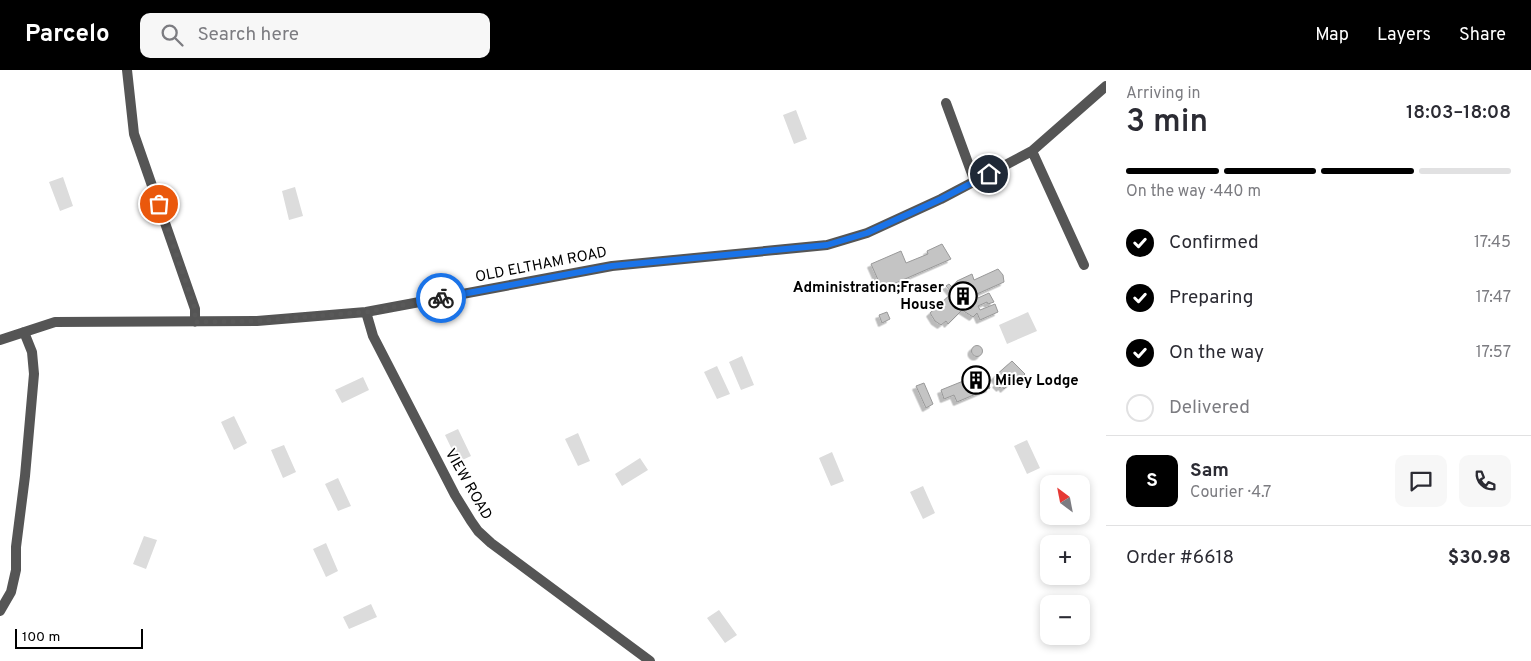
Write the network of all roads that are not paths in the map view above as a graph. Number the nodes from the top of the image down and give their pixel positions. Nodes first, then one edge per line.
1 (127, 70) edge
2 (1106, 86) edge
3 (946, 103) dead end
4 (1032, 151) junction
5 (975, 182) junction
6 (1084, 265) dead end
7 (366, 312) junction
8 (195, 322) junction
9 (24, 332) junction
10 (0, 340) edge
11 (0, 611) edge
12 (650, 661) edge

1 - 8 street
2 - 4 street, OLD ELTHAM ROAD
3 - 5 street
4 - 5 street, OLD ELTHAM ROAD
4 - 6 street
5 - 7 street, OLD ELTHAM ROAD
7 - 8 street, OLD ELTHAM ROAD
7 - 12 street, VIEW ROAD
8 - 9 street, OLD ELTHAM ROAD
9 - 10 street, OLD ELTHAM ROAD
9 - 11 street

